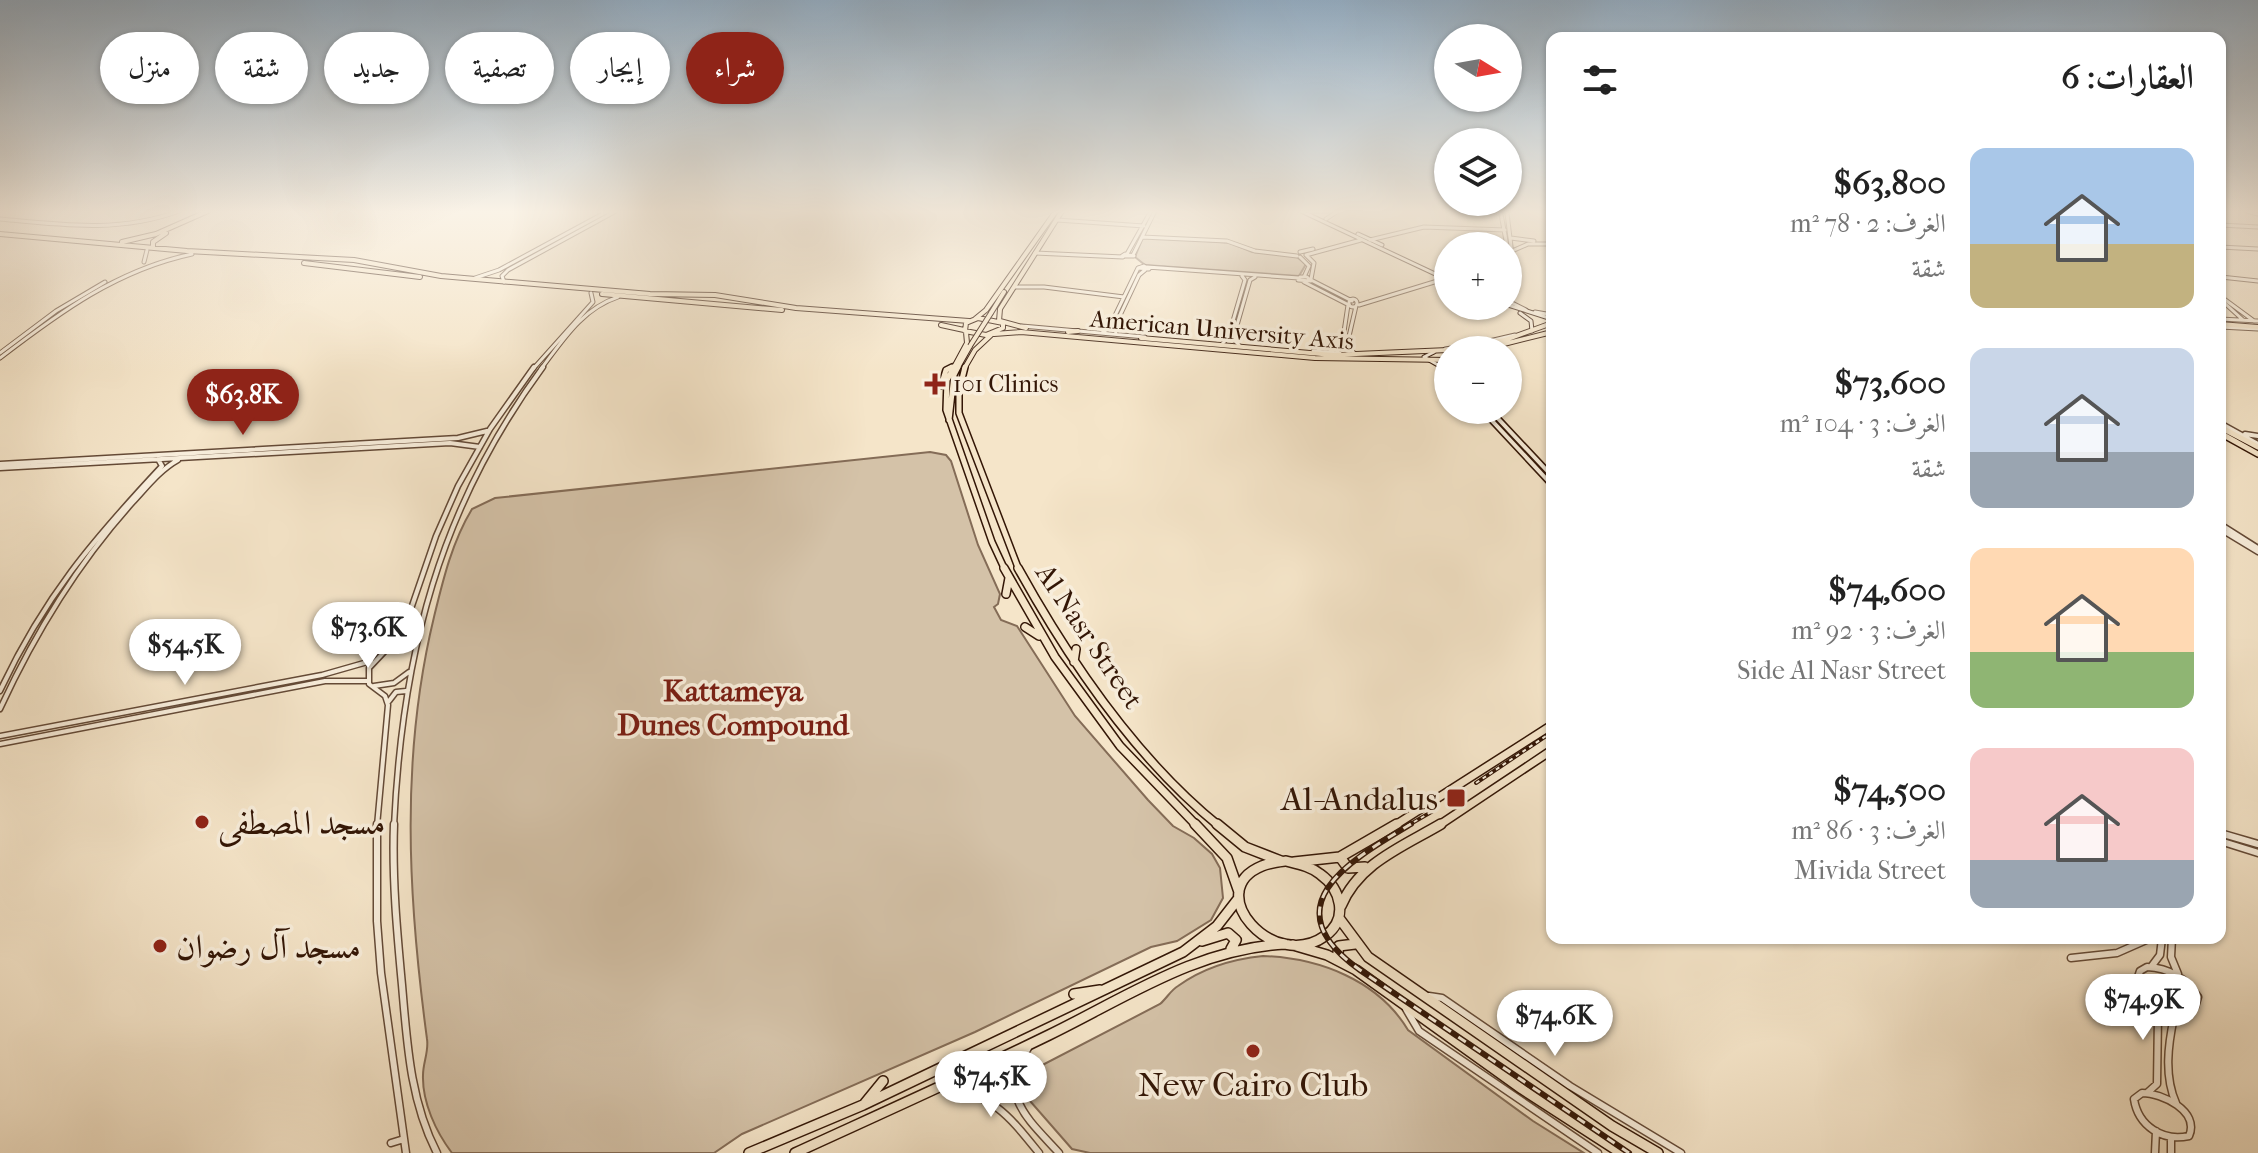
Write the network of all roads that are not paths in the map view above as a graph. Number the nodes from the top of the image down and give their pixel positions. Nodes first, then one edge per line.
1 (143, 265) edge
2 (337, 265) edge
3 (357, 265) edge
4 (380, 265) edge
5 (508, 265) edge
6 (527, 265) edge
7 (1019, 265) edge
8 (1027, 265) edge
9 (1136, 265) edge
10 (1142, 265) edge
11 (1308, 265) edge
12 (1314, 265) edge
13 (1420, 265) edge
14 (1423, 266) junction
15 (359, 267) junction
16 (1016, 268) junction
17 (1138, 268) junction
18 (1146, 268) junction
19 (1434, 272) edge
20 (493, 273) junction
21 (1434, 273) edge
22 (1434, 275) edge
23 (1242, 276) junction
24 (1019, 277) junction
25 (1255, 277) junction
26 (472, 279) junction
27 (503, 279) junction
28 (2226, 279) edge
29 (1301, 280) junction
30 (1311, 280) junction
31 (1434, 282) edge
32 (2258, 282) edge
33 (1030, 285) junction
34 (1013, 288) junction
35 (1130, 288) junction
36 (591, 293) junction
37 (1114, 293) junction
38 (715, 295) junction
39 (622, 296) junction
40 (728, 297) junction
41 (1124, 297) junction
42 (594, 300) junction
43 (605, 300) junction
44 (2226, 302) edge
45 (1356, 303) junction
46 (703, 304) junction
47 (1348, 304) junction
48 (719, 305) junction
49 (2226, 305) edge
50 (1522, 309) edge
51 (1522, 312) edge
52 (984, 313) junction
53 (995, 313) junction
54 (1526, 314) junction
55 (1546, 319) edge
56 (1546, 319) edge
57 (972, 320) junction
58 (1000, 321) junction
59 (2226, 323) edge
60 (955, 324) junction
61 (1546, 324) edge
62 (2226, 324) edge
63 (2243, 325) junction
64 (2257, 325) edge
65 (1014, 329) junction
66 (1108, 329) junction
67 (965, 331) junction
68 (1078, 331) junction
69 (1532, 331) junction
70 (1068, 332) junction
71 (1115, 332) junction
72 (1100, 333) junction
73 (1546, 333) edge
74 (992, 334) junction
75 (1521, 335) junction
76 (1516, 336) edge
77 (1104, 339) junction
78 (1522, 339) edge
79 (981, 341) junction
80 (1096, 341) dead end
81 (1205, 343) junction
82 (970, 344) junction
83 (1222, 344) junction
84 (1239, 345) junction
85 (1254, 351) junction
86 (1434, 352) edge
87 (1434, 352) edge
88 (1335, 353) junction
89 (1358, 354) junction
90 (0, 356) edge
91 (1411, 356) junction
92 (1429, 360) junction
93 (1434, 361) edge
94 (952, 367) junction
95 (941, 386) dead end
96 (958, 397) junction
97 (519, 399) junction
98 (510, 400) junction
99 (516, 405) junction
100 (506, 406) junction
101 (949, 420) junction
102 (1495, 424) edge
103 (1503, 424) edge
104 (2226, 428) edge
105 (2226, 428) edge
106 (490, 430) junction
107 (2238, 433) junction
108 (2258, 436) edge
109 (2226, 437) edge
110 (460, 440) junction
111 (450, 443) junction
112 (2258, 446) edge
113 (435, 447) dead end
114 (480, 447) junction
115 (278, 451) junction
116 (2258, 454) edge
117 (187, 458) junction
118 (156, 459) junction
119 (51, 464) junction
120 (0, 466) edge
121 (165, 466) junction
122 (1546, 470) edge
123 (1546, 479) edge
124 (113, 521) junction
125 (2226, 530) edge
126 (2258, 550) edge
127 (1009, 578) junction
128 (1036, 582) dead end
129 (1027, 585) junction
130 (1006, 594) dead end
131 (1025, 627) dead end
132 (418, 629) junction
133 (403, 632) junction
134 (1042, 638) junction
135 (415, 644) junction
136 (392, 645) junction
137 (1076, 649) dead end
138 (21, 660) junction
139 (13, 661) junction
140 (374, 661) junction
141 (1074, 662) junction
142 (348, 667) junction
143 (409, 671) junction
144 (346, 679) junction
145 (369, 684) junction
146 (0, 691) edge
147 (406, 691) junction
148 (388, 702) junction
149 (0, 709) edge
150 (68, 723) junction
151 (1546, 729) edge
152 (63, 732) junction
153 (0, 736) edge
154 (0, 744) edge
155 (1546, 754) edge
156 (2226, 835) edge
157 (1234, 840) junction
158 (2226, 843) edge
159 (2258, 844) edge
160 (1220, 849) junction
161 (2258, 853) edge
162 (1340, 857) junction
163 (1281, 861) junction
164 (1294, 862) junction
165 (1367, 867) junction
166 (1238, 896) junction
167 (1341, 906) junction
168 (1339, 918) junction
169 (1198, 942) junction
170 (1289, 944) junction
171 (1355, 944) junction
172 (2137, 944) edge
173 (2161, 944) edge
174 (2172, 944) edge
175 (1231, 949) junction
176 (2071, 958) dead end
177 (1337, 959) junction
178 (2151, 967) junction
179 (2179, 976) junction
180 (1108, 989) junction
181 (1074, 994) dead end
182 (2152, 997) junction
183 (2183, 1010) junction
184 (1031, 1044) junction
185 (883, 1081) dead end
186 (1562, 1087) junction
187 (936, 1088) junction
188 (1012, 1090) junction
189 (2146, 1093) junction
190 (1519, 1094) junction
191 (995, 1102) junction
192 (863, 1105) junction
193 (2178, 1105) junction
194 (2156, 1131) junction
195 (2172, 1138) junction
196 (404, 1139) junction
197 (391, 1143) dead end
198 (406, 1153) edge
199 (437, 1153) edge
200 (749, 1153) edge
201 (795, 1153) edge
202 (1039, 1153) edge
203 (1059, 1153) edge
204 (1598, 1153) edge
205 (1621, 1153) edge
206 (1658, 1153) edge
207 (1681, 1153) edge
208 (2155, 1153) edge
209 (2171, 1153) edge

1 - 90 street
2 - 15 main road
3 - 15 main road
4 - 26 main road
5 - 20 street
6 - 27 street
7 - 16 main road
8 - 24 main road
9 - 17 street
10 - 18 street
11 - 29 street
12 - 30 street
13 - 14 main road
14 - 19 main road
14 - 21 main road
15 - 36 main road
16 - 52 main road
16 - 53 main road
17 - 18 street
17 - 35 street
18 - 23 street
18 - 29 street
18 - 35 street
20 - 26 street
20 - 27 street
22 - 45 street
23 - 25 street
23 - 83 street
24 - 33 street
24 - 34 main road
24 - 53 main road
25 - 29 street
25 - 84 street
26 - 27 main road
27 - 38 main road
28 - 32 street
29 - 30 street
29 - 47 street
30 - 45 street
31 - 45 street
33 - 34 street
33 - 37 street
34 - 53 main road
35 - 37 street
35 - 41 street
35 - 71 street
36 - 39 main road
36 - 42 street
37 - 41 street
38 - 40 main road
38 - 46 main road
39 - 43 street
39 - 46 main road
40 - 48 main road
40 - 60 main road
41 - 66 street
42 - 43 street
42 - 98 street
43 - 97 street
44 - 64 street
45 - 47 street
45 - 89 street
46 - 48 main road
47 - 88 street
48 - 60 main road
49 - 63 street
50 - 55 street
51 - 54 main road
52 - 53 main road
52 - 57 main road
53 - 58 main road
53 - 82 main road, bridge
54 - 56 main road
54 - 69 main road
57 - 58 main road, American University Axis
57 - 60 main road, American University Axis
57 - 67 main road
58 - 65 main road, American University Axis
58 - 74 main road
59 - 64 main road
60 - 67 main road
61 - 69 main road, American University Axis
62 - 63 main road
63 - 64 main road
65 - 68 street
65 - 70 main road, American University Axis
65 - 74 main road, American University Axis
65 - 77 main road, American University Axis
66 - 71 street
66 - 72 street
67 - 74 main road
67 - 82 main road
68 - 70 main road
68 - 72 street
69 - 75 main road, American University Axis
70 - 81 main road, American University Axis
71 - 72 street
71 - 81 street
73 - 78 main road
74 - 79 main road
75 - 76 main road, American University Axis
75 - 89 street
77 - 80 main road
77 - 85 main road, American University Axis
79 - 82 main road
79 - 96 main road
81 - 83 street
81 - 85 main road, American University Axis
82 - 94 main road, Al Nasr Street
82 - 96 main road
82 - 101 main road
83 - 84 street
84 - 88 street
85 - 89 main road, American University Axis
85 - 91 main road, American University Axis
86 - 91 main road, American University Axis
87 - 92 main road
88 - 89 street
89 - 91 main road, American University Axis
91 - 92 main road, American University Axis
92 - 93 main road, American University Axis
94 - 95 main road
94 - 101 main road, Al Nasr Street
96 - 129 main road, Al Nasr Street
97 - 98 street
97 - 99 street
98 - 100 street
99 - 100 street
99 - 132 street
100 - 106 street
101 - 127 main road, Al Nasr Street
102 - 123 main road
103 - 122 main road
104 - 107 street
105 - 112 main road
106 - 110 street
106 - 114 street
107 - 108 street
107 - 112 street
109 - 116 main road
110 - 111 street
110 - 114 street
110 - 115 street
111 - 113 street
111 - 115 street
114 - 133 street
115 - 117 street
115 - 119 street
117 - 118 street
117 - 121 street
118 - 119 street
118 - 121 street
119 - 120 street
121 - 124 street
124 - 138 street
124 - 139 street
125 - 126 street
127 - 130 main road
127 - 134 main road, Al Nasr Street
128 - 129 main road
129 - 141 main road, Al Nasr Street
131 - 134 main road
132 - 133 street
132 - 135 street
133 - 136 street
134 - 160 main road, Al Nasr Street
135 - 136 street
135 - 143 street
136 - 140 street
137 - 141 main road
138 - 139 street
138 - 149 street
139 - 146 street
140 - 142 street
140 - 145 street
141 - 157 main road, Al Nasr Street
142 - 144 street
142 - 150 street
143 - 145 street
143 - 147 street
144 - 145 street
144 - 152 street
145 - 148 street
147 - 148 street
147 - 199 street
148 - 196 street
150 - 152 street
150 - 153 street
151 - 162 main road
152 - 154 street
155 - 165 main road
156 - 159 street
157 - 160 main road
157 - 163 main road, Al Nasr Street
158 - 161 street
160 - 166 main road, Al Nasr Street
162 - 164 main road
162 - 165 main road
163 - 164 main road
163 - 166 main road
164 - 167 main road
165 - 167 main road
166 - 169 main road
166 - 170 main road
167 - 168 main road
168 - 170 main road
168 - 171 main road
169 - 175 main road
169 - 180 main road
170 - 175 main road
170 - 177 main road
171 - 177 main road
171 - 186 main road
172 - 176 street
173 - 178 street
174 - 179 street
175 - 184 main road
177 - 190 main road
178 - 179 street
178 - 182 street
179 - 183 street
180 - 181 main road
180 - 192 main road
182 - 183 street
182 - 189 street
183 - 193 street
184 - 187 main road
184 - 188 street
185 - 192 main road
186 - 206 main road
186 - 207 street
187 - 191 street
187 - 201 main road
188 - 191 street
188 - 203 street
189 - 193 street
189 - 194 street
190 - 204 street
190 - 205 main road
191 - 202 street
192 - 200 main road
193 - 195 street
194 - 195 street
194 - 208 street
195 - 209 street
196 - 197 street
196 - 198 street

